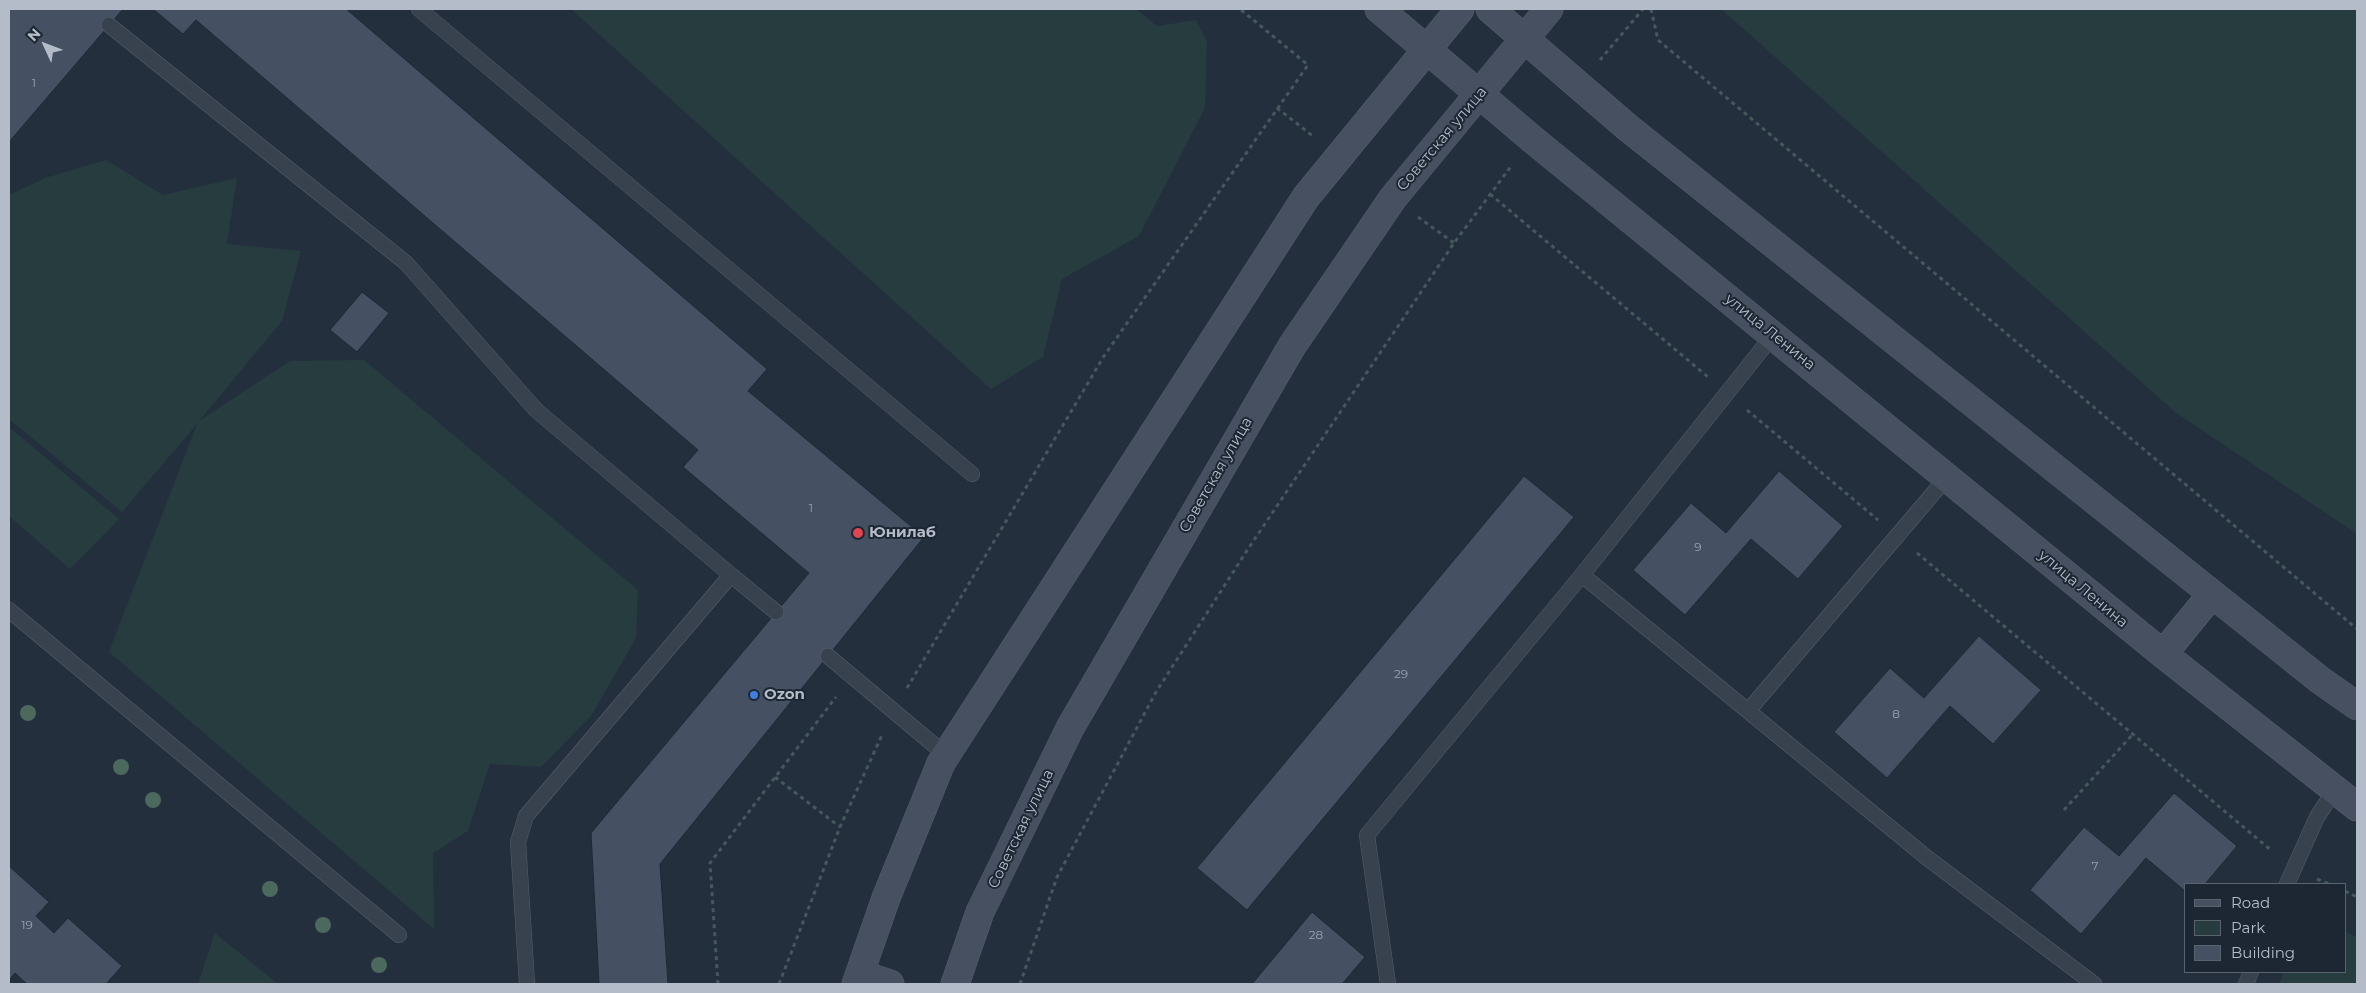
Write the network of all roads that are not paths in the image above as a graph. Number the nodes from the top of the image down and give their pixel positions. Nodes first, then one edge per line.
1 (419, 9) edge
2 (1379, 9) edge
3 (1460, 9) edge
4 (1490, 9) edge
5 (1549, 9) edge
6 (109, 25) dead end
7 (1525, 38) junction
8 (1426, 49) junction
9 (1479, 94) junction
10 (1774, 334) junction
11 (972, 474) dead end
12 (1948, 476) junction
13 (731, 575) junction
14 (1582, 575) junction
15 (2212, 594) junction
16 (9, 610) edge
17 (776, 612) dead end
18 (2163, 654) junction
19 (828, 656) dead end
20 (2357, 706) edge
21 (1748, 711) junction
22 (946, 755) junction
23 (2334, 792) junction
24 (2357, 808) edge
25 (2286, 883) edge
26 (399, 935) dead end
27 (858, 979) edge
28 (528, 984) edge
29 (890, 984) edge
30 (955, 984) edge
31 (1388, 984) edge
32 (2094, 984) edge

1 - 11 lane
2 - 8 street, улица Ленина
3 - 8 street
4 - 7 street
5 - 7 street, Советская улица
6 - 13 lane
7 - 9 street, Советская улица
7 - 15 street
8 - 9 street, улица Ленина
8 - 22 street
9 - 10 street, улица Ленина
9 - 30 street, Советская улица
10 - 12 street, улица Ленина
10 - 14 lane
12 - 18 street, улица Ленина
12 - 21 lane
13 - 17 lane
13 - 28 lane
14 - 21 lane
14 - 31 lane
15 - 18 street
15 - 20 street
16 - 26 lane
18 - 23 street, улица Ленина
19 - 22 lane
21 - 32 lane
22 - 27 street
23 - 24 street, улица Ленина
23 - 25 lane
27 - 29 street

